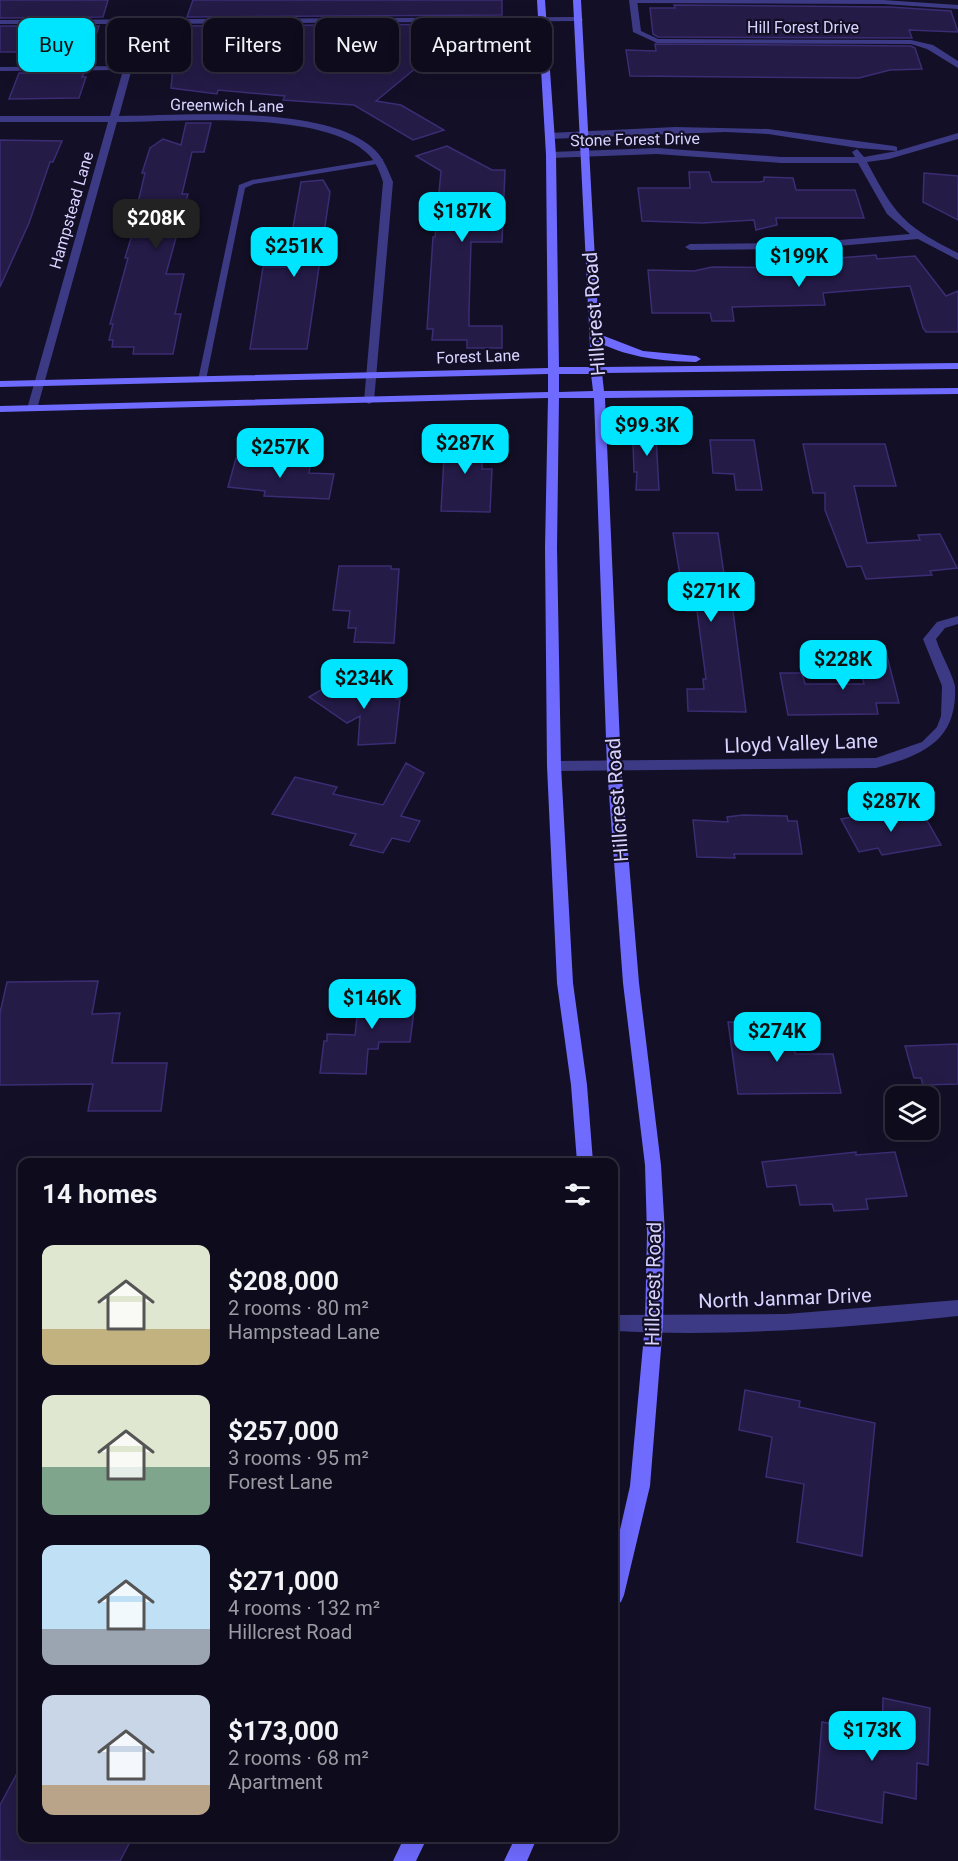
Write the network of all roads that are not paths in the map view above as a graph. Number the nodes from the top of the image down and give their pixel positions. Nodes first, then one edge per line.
1 (541, 0) edge
2 (577, 0) edge
3 (633, 1) edge
4 (958, 7) edge
5 (542, 18) edge
6 (552, 19) edge
7 (579, 19) junction
8 (411, 20) edge
9 (107, 21) edge
10 (191, 21) edge
11 (0, 22) edge
12 (958, 65) edge
13 (107, 68) edge
14 (0, 69) edge
15 (126, 72) edge
16 (545, 72) edge
17 (0, 119) edge
18 (112, 119) junction
19 (549, 136) junction
20 (582, 136) junction
21 (958, 136) edge
22 (753, 143) junction
23 (852, 144) junction
24 (909, 150) junction
25 (551, 155) junction
26 (584, 155) junction
27 (862, 160) junction
28 (380, 161) junction
29 (918, 236) junction
30 (690, 247) dead end
31 (958, 257) edge
32 (594, 336) junction
33 (958, 366) edge
34 (845, 368) junction
35 (554, 370) junction
36 (596, 370) junction
37 (370, 376) junction
38 (202, 380) junction
39 (38, 383) junction
40 (0, 384) edge
41 (958, 391) edge
42 (554, 395) junction
43 (599, 395) junction
44 (369, 401) junction
45 (32, 408) junction
46 (0, 409) edge
47 (958, 620) edge
48 (554, 766) junction
49 (614, 766) junction
50 (585, 1158) edge
51 (958, 1308) edge
52 (618, 1323) edge
53 (654, 1324) junction
54 (618, 1578) edge
55 (414, 1842) edge
56 (524, 1842) edge
57 (404, 1861) edge
58 (515, 1861) edge

1 - 5 main road, Hillcrest Road
2 - 7 main road, Hillcrest Road
3 - 4 lane
3 - 12 street, Hill Forest Drive
6 - 7 street
7 - 20 main road, Hillcrest Road
8 - 10 street
9 - 11 street
13 - 14 lane
15 - 18 street, Hampstead Lane
16 - 19 main road, Hillcrest Road
17 - 18 street, Greenwich Lane
18 - 28 street, Greenwich Lane
18 - 39 street, Hampstead Lane
19 - 20 street, Stone Forest Drive
19 - 25 main road, Hillcrest Road
20 - 22 street, Stone Forest Drive
20 - 26 main road, Hillcrest Road
21 - 24 street, Stone Forest Drive
22 - 23 street, Stone Forest Drive
22 - 26 street, Stone Forest Drive
22 - 27 street, Stone Forest Drive
23 - 24 street, Stone Forest Drive
23 - 27 street
24 - 27 street, Stone Forest Drive
25 - 26 street, Stone Forest Drive
25 - 35 main road, Hillcrest Road
26 - 32 main road, Hillcrest Road
27 - 29 street
28 - 37 street
28 - 38 lane
29 - 30 street
29 - 31 street
32 - 34 main road
32 - 36 main road, Hillcrest Road
33 - 34 main road, Forest Lane
34 - 36 main road, Forest Lane
35 - 36 main road, Forest Lane
35 - 37 main road, Forest Lane
35 - 42 main road, Hillcrest Road
36 - 43 main road, Hillcrest Road
37 - 38 main road, Forest Lane
37 - 44 street
38 - 39 main road, Forest Lane
39 - 40 main road, Forest Lane
39 - 45 street, Hampstead Lane
41 - 43 main road
42 - 43 main road
42 - 44 main road
42 - 48 main road, Hillcrest Road
43 - 49 main road, Hillcrest Road
44 - 45 main road
45 - 46 main road
47 - 49 street, Lloyd Valley Lane
48 - 49 street, Lloyd Valley Lane
48 - 50 main road, Hillcrest Road
49 - 53 main road, Hillcrest Road
51 - 53 street, North Janmar Drive
52 - 53 street, North Janmar Drive
53 - 54 main road, Hillcrest Road
55 - 57 main road
56 - 58 main road

